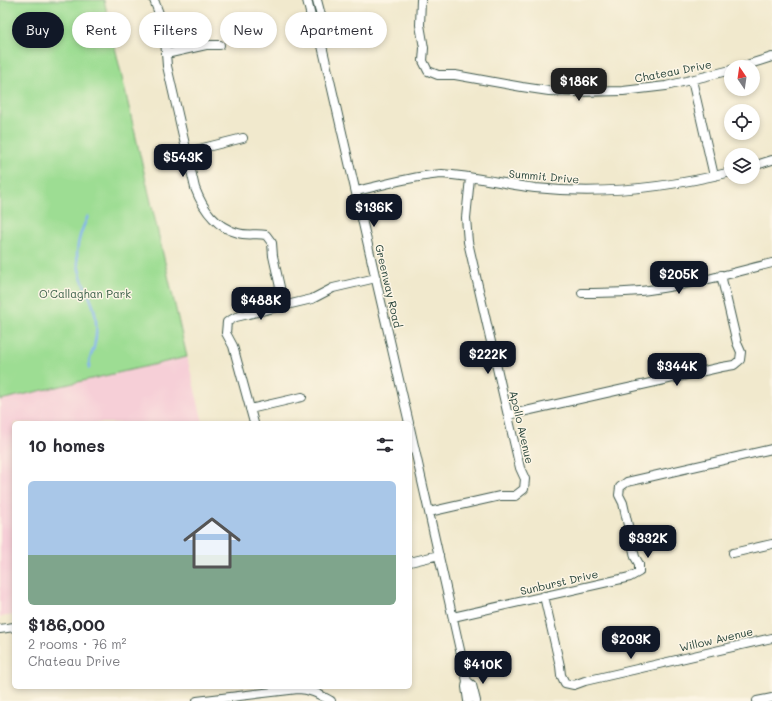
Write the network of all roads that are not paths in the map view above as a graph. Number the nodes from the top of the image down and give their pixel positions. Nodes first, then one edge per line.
1 (154, 0) edge
2 (307, 0) edge
3 (317, 0) edge
4 (421, 0) edge
5 (310, 12) edge
6 (320, 12) edge
7 (220, 45) dead end
8 (323, 48) edge
9 (166, 54) junction
10 (772, 57) edge
11 (760, 61) edge
12 (724, 72) edge
13 (692, 80) junction
14 (242, 138) dead end
15 (187, 152) junction
16 (772, 160) edge
17 (760, 164) edge
18 (724, 174) edge
19 (714, 176) junction
20 (470, 178) junction
21 (356, 191) junction
22 (772, 263) edge
23 (722, 275) junction
24 (376, 278) junction
25 (582, 293) dead end
26 (284, 306) junction
27 (302, 397) dead end
28 (250, 409) junction
29 (508, 415) junction
30 (253, 421) edge
31 (409, 421) edge
32 (412, 437) edge
33 (772, 449) edge
34 (429, 512) junction
35 (772, 544) edge
36 (733, 553) dead end
37 (439, 555) junction
38 (412, 562) edge
39 (544, 596) junction
40 (453, 617) junction
41 (12, 627) edge
42 (0, 629) edge
43 (772, 638) edge
44 (468, 681) junction
45 (772, 698) edge
46 (221, 700) edge
47 (197, 701) edge
48 (331, 701) edge
49 (468, 701) edge
50 (476, 701) edge
51 (757, 701) edge

1 - 9 street
2 - 5 street, Greenway Road
3 - 6 street, Greenway Road
4 - 13 street, Chateau Drive
7 - 9 street
8 - 21 street, Greenway Road
9 - 15 street
10 - 11 street
12 - 13 street, Chateau Drive
13 - 19 street
14 - 15 street
15 - 26 street
16 - 17 street
18 - 19 street, Summit Drive
19 - 20 street, Summit Drive
20 - 21 street, Summit Drive
20 - 29 street, Apollo Avenue
21 - 24 street, Greenway Road
22 - 23 street
23 - 25 street
23 - 29 street
24 - 26 street
24 - 31 street, Greenway Road
26 - 28 street
27 - 28 street
28 - 30 street
29 - 34 street, Apollo Avenue
32 - 34 street
33 - 39 street, Sunburst Drive
34 - 37 street
35 - 36 street
37 - 38 street
37 - 40 street
39 - 40 street, Sunburst Drive
39 - 43 street, Willow Avenue
40 - 44 street
41 - 42 street
44 - 49 street
44 - 50 street
45 - 51 street
46 - 47 street
46 - 48 street

